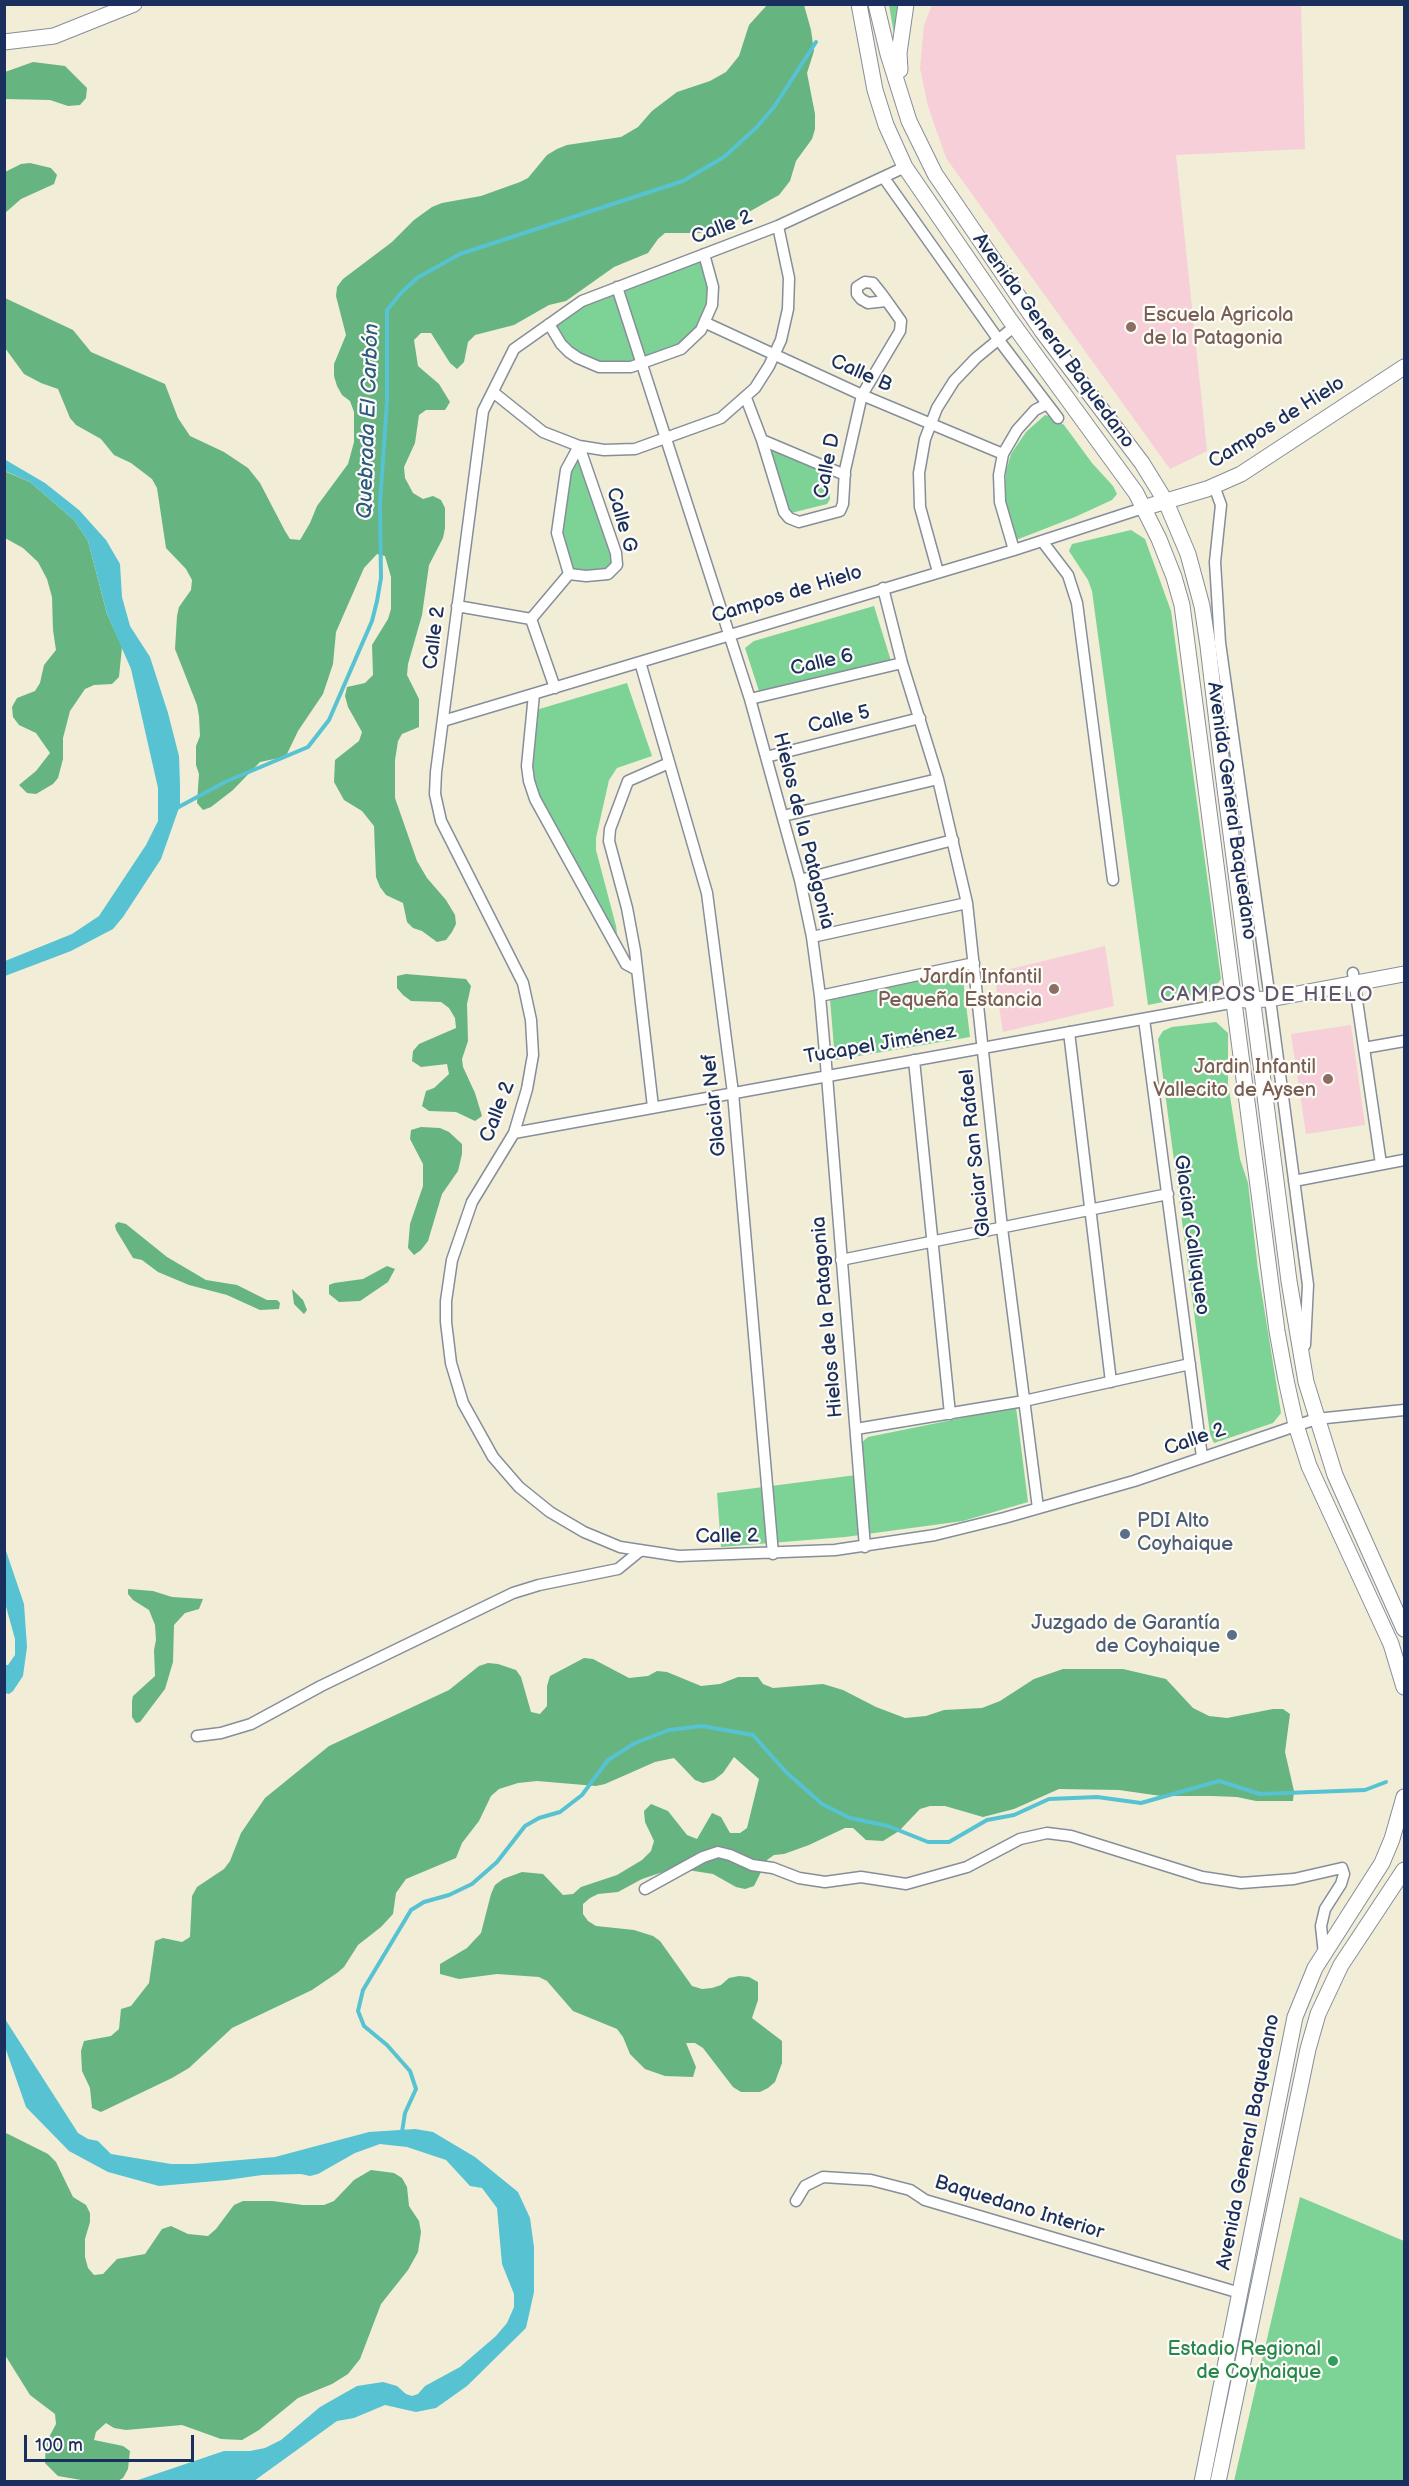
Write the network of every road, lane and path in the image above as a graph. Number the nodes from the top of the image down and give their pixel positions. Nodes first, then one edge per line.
1 (134, 4) edge
2 (859, 4) edge
3 (876, 4) edge
4 (906, 4) edge
5 (4, 42) edge
6 (905, 109) junction
7 (906, 167) junction
8 (884, 178) junction
9 (778, 226) junction
10 (704, 254) junction
11 (617, 287) junction
12 (886, 301) dead end
13 (706, 322) junction
14 (549, 324) junction
15 (1015, 326) junction
16 (998, 339) junction
17 (775, 355) junction
18 (642, 364) junction
19 (1404, 367) edge
20 (493, 392) junction
21 (862, 395) junction
22 (746, 398) junction
23 (1047, 404) junction
24 (1059, 418) dead end
25 (930, 422) junction
26 (666, 439) junction
27 (762, 440) junction
28 (579, 446) junction
29 (1003, 454) junction
30 (845, 475) junction
31 (1214, 486) junction
32 (1166, 502) junction
33 (1143, 508) junction
34 (1042, 540) junction
35 (1014, 550) junction
36 (938, 572) junction
37 (568, 574) junction
38 (883, 588) junction
39 (457, 606) junction
40 (531, 619) junction
41 (729, 634) junction
42 (640, 662) junction
43 (902, 663) junction
44 (555, 688) junction
45 (534, 694) junction
46 (750, 699) junction
47 (920, 718) junction
48 (443, 721) junction
49 (766, 757) junction
50 (669, 763) junction
51 (938, 779) junction
52 (783, 816) junction
53 (953, 840) junction
54 (800, 880) junction
55 (1113, 880) dead end
56 (967, 903) junction
57 (812, 937) junction
58 (974, 963) junction
59 (1404, 964) edge
60 (637, 970) junction
61 (1404, 974) edge
62 (1354, 978) junction
63 (1270, 995) junction
64 (820, 996) junction
65 (1254, 999) junction
66 (1236, 1002) junction
67 (1144, 1019) junction
68 (1069, 1032) junction
69 (1404, 1041) edge
70 (982, 1047) junction
71 (1364, 1048) junction
72 (914, 1060) junction
73 (827, 1076) junction
74 (733, 1092) junction
75 (653, 1107) junction
76 (514, 1133) junction
77 (1404, 1160) edge
78 (1381, 1164) junction
79 (1294, 1181) junction
80 (1168, 1194) junction
81 (1090, 1209) junction
82 (1002, 1228) junction
83 (932, 1242) junction
84 (841, 1260) junction
85 (1190, 1364) junction
86 (1111, 1382) junction
87 (1306, 1382) junction
88 (1024, 1401) junction
89 (1404, 1410) edge
90 (950, 1414) junction
91 (1316, 1419) junction
92 (1296, 1425) junction
93 (856, 1429) junction
94 (1202, 1457) junction
95 (1038, 1508) junction
96 (865, 1547) junction
97 (640, 1551) junction
98 (773, 1554) junction
99 (1404, 1629) edge
100 (1402, 1671) edge
101 (1404, 1687) edge
102 (197, 1736) dead end
103 (1404, 1797) edge
104 (1404, 1870) edge
105 (645, 1889) dead end
106 (1324, 1954) junction
107 (796, 2201) dead end
108 (1240, 2293) junction
109 (1202, 2481) edge
110 (1218, 2481) edge

1 - 5 main road
2 - 7 main road, Avenida General Baquedano
3 - 6 main road, Avenida General Baquedano
4 - 6 main road
6 - 32 main road, Avenida General Baquedano
7 - 8 street, Calle 2
7 - 15 main road, Avenida General Baquedano
8 - 9 street, Calle 2
8 - 16 street
9 - 10 street, Calle 2
9 - 17 street
10 - 11 street, Calle 2
10 - 13 street
11 - 14 street, Calle 2
11 - 18 street, Hielos de la Patagonia
12 - 21 street, Calle D
13 - 17 street, Calle B
13 - 18 street
14 - 18 street
14 - 20 street, Calle 2
15 - 16 street
15 - 33 main road, Avenida General Baquedano
16 - 23 street
16 - 25 street
17 - 21 street, Calle B
17 - 22 street
18 - 26 street, Hielos de la Patagonia
19 - 31 main road, Campos de Hielo
20 - 28 street
20 - 39 street, Calle 2
21 - 25 street, Calle B
21 - 30 street, Calle D
22 - 26 street
22 - 27 street, Calle D
23 - 24 street
23 - 29 street
25 - 29 street, Calle B
25 - 36 street
26 - 28 street
26 - 41 street, Hielos de la Patagonia
27 - 30 street
27 - 30 street, Calle D
28 - 37 street
28 - 37 street, Calle G
29 - 35 street
31 - 32 main road, Campos de Hielo
31 - 63 street, Avenida General Baquedano
32 - 33 main road, Campos de Hielo
32 - 65 main road, Avenida General Baquedano
33 - 34 street, Campos de Hielo
33 - 66 main road, Avenida General Baquedano
34 - 35 street, Campos de Hielo
34 - 55 street
35 - 36 street, Campos de Hielo
36 - 38 street, Campos de Hielo
37 - 40 street
38 - 41 street, Campos de Hielo
38 - 43 street, Glaciar San Rafael
39 - 40 street
39 - 48 street, Calle 2
40 - 44 street
41 - 42 street, Campos de Hielo
41 - 46 street, Hielos de la Patagonia
42 - 44 street, Campos de Hielo
42 - 50 street, Glaciar Nef
43 - 46 street, Calle 6
43 - 47 street, Glaciar San Rafael
44 - 45 street, Campos de Hielo
45 - 48 street, Campos de Hielo
45 - 60 street
46 - 49 street, Hielos de la Patagonia
47 - 49 street, Calle 5
47 - 51 street, Glaciar San Rafael
48 - 76 street, Calle 2
49 - 52 street, Hielos de la Patagonia
50 - 60 street
50 - 74 street, Glaciar Nef
51 - 52 street
51 - 53 street, Glaciar San Rafael
52 - 54 street, Hielos de la Patagonia
53 - 54 street
53 - 56 street, Glaciar San Rafael
54 - 57 street, Hielos de la Patagonia
56 - 57 street
56 - 58 street, Glaciar San Rafael
57 - 64 street, Hielos de la Patagonia
58 - 64 street
58 - 70 street, Glaciar San Rafael
59 - 62 main road, Tucapel Jiménez
60 - 75 street
61 - 62 main road, Tucapel Jiménez
62 - 63 main road, Tucapel Jiménez
62 - 71 street
63 - 65 main road, Tucapel Jiménez
63 - 79 street, Avenida General Baquedano
64 - 73 street, Hielos de la Patagonia
65 - 66 main road, Tucapel Jiménez
65 - 87 main road, Avenida General Baquedano
66 - 67 street, Tucapel Jiménez
66 - 92 main road, Avenida General Baquedano
67 - 68 street, Tucapel Jiménez
67 - 80 street, Glaciar Calluqueo
68 - 70 street, Tucapel Jiménez
68 - 81 street
69 - 71 street
70 - 72 street, Tucapel Jiménez
70 - 82 street, Glaciar San Rafael
71 - 78 street
72 - 73 street, Tucapel Jiménez
72 - 83 street
73 - 74 street, Tucapel Jiménez
73 - 84 street, Hielos de la Patagonia
74 - 75 street, Tucapel Jiménez
74 - 98 street, Glaciar Nef
75 - 76 street, Tucapel Jiménez
76 - 97 street, Calle 2
77 - 78 street
78 - 79 street
79 - 87 street, Avenida General Baquedano
80 - 81 street
80 - 85 street, Glaciar Calluqueo
81 - 82 street
81 - 86 street
82 - 83 street
82 - 88 street, Glaciar San Rafael
83 - 84 street
83 - 90 street
84 - 93 street, Hielos de la Patagonia
85 - 86 street
85 - 94 street, Glaciar Calluqueo
86 - 88 street
87 - 91 main road, Avenida General Baquedano
88 - 90 street
88 - 95 street, Glaciar San Rafael
89 - 91 street, Calle 2
90 - 93 street
91 - 92 street, Calle 2
91 - 99 main road, Avenida General Baquedano
92 - 94 street, Calle 2
92 - 100 main road, Avenida General Baquedano
93 - 96 street, Hielos de la Patagonia
94 - 95 street, Calle 2
95 - 96 street, Calle 2
96 - 98 street, Calle 2
97 - 98 street, Calle 2
97 - 102 street
100 - 101 main road, Avenida General Baquedano
103 - 106 main road, Avenida General Baquedano
104 - 110 main road, Avenida General Baquedano
105 - 106 street
106 - 108 main road, Avenida General Baquedano
107 - 108 street, Baquedano Interior
108 - 109 main road, Avenida General Baquedano

